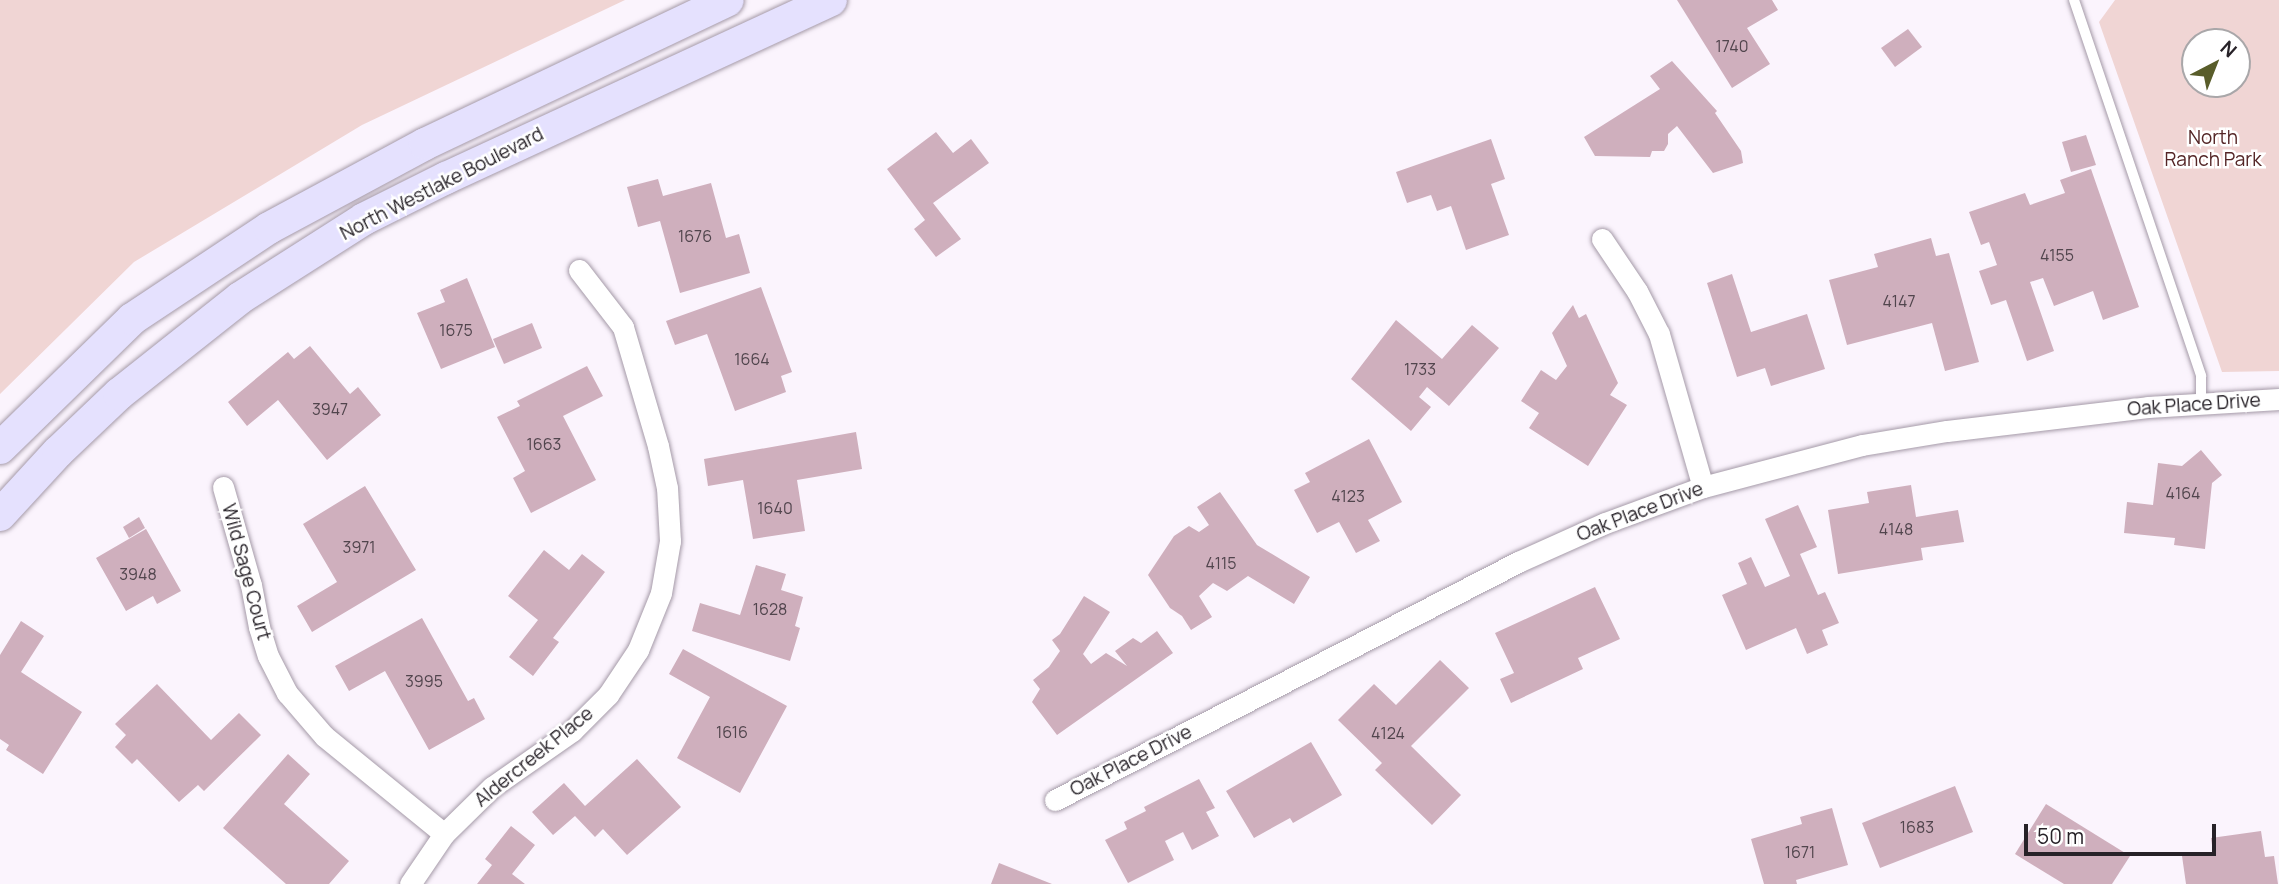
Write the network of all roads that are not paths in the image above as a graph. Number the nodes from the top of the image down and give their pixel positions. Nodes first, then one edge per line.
1 (728, 0) edge
2 (831, 0) edge
3 (2074, 0) edge
4 (1602, 239) dead end
5 (579, 270) dead end
6 (2279, 399) edge
7 (2201, 403) junction
8 (0, 448) edge
9 (223, 487) dead end
10 (1703, 487) junction
11 (0, 515) edge
12 (1055, 800) dead end
13 (444, 834) junction
14 (410, 884) edge

1 - 8 main road
2 - 11 main road, North Westlake Boulevard
3 - 7 lane
4 - 10 street
5 - 13 street, Aldercreek Place
6 - 7 street, Oak Place Drive
7 - 10 street, Oak Place Drive
9 - 13 street, Wild Sage Court
10 - 12 street, Oak Place Drive
13 - 14 street, Aldercreek Place

